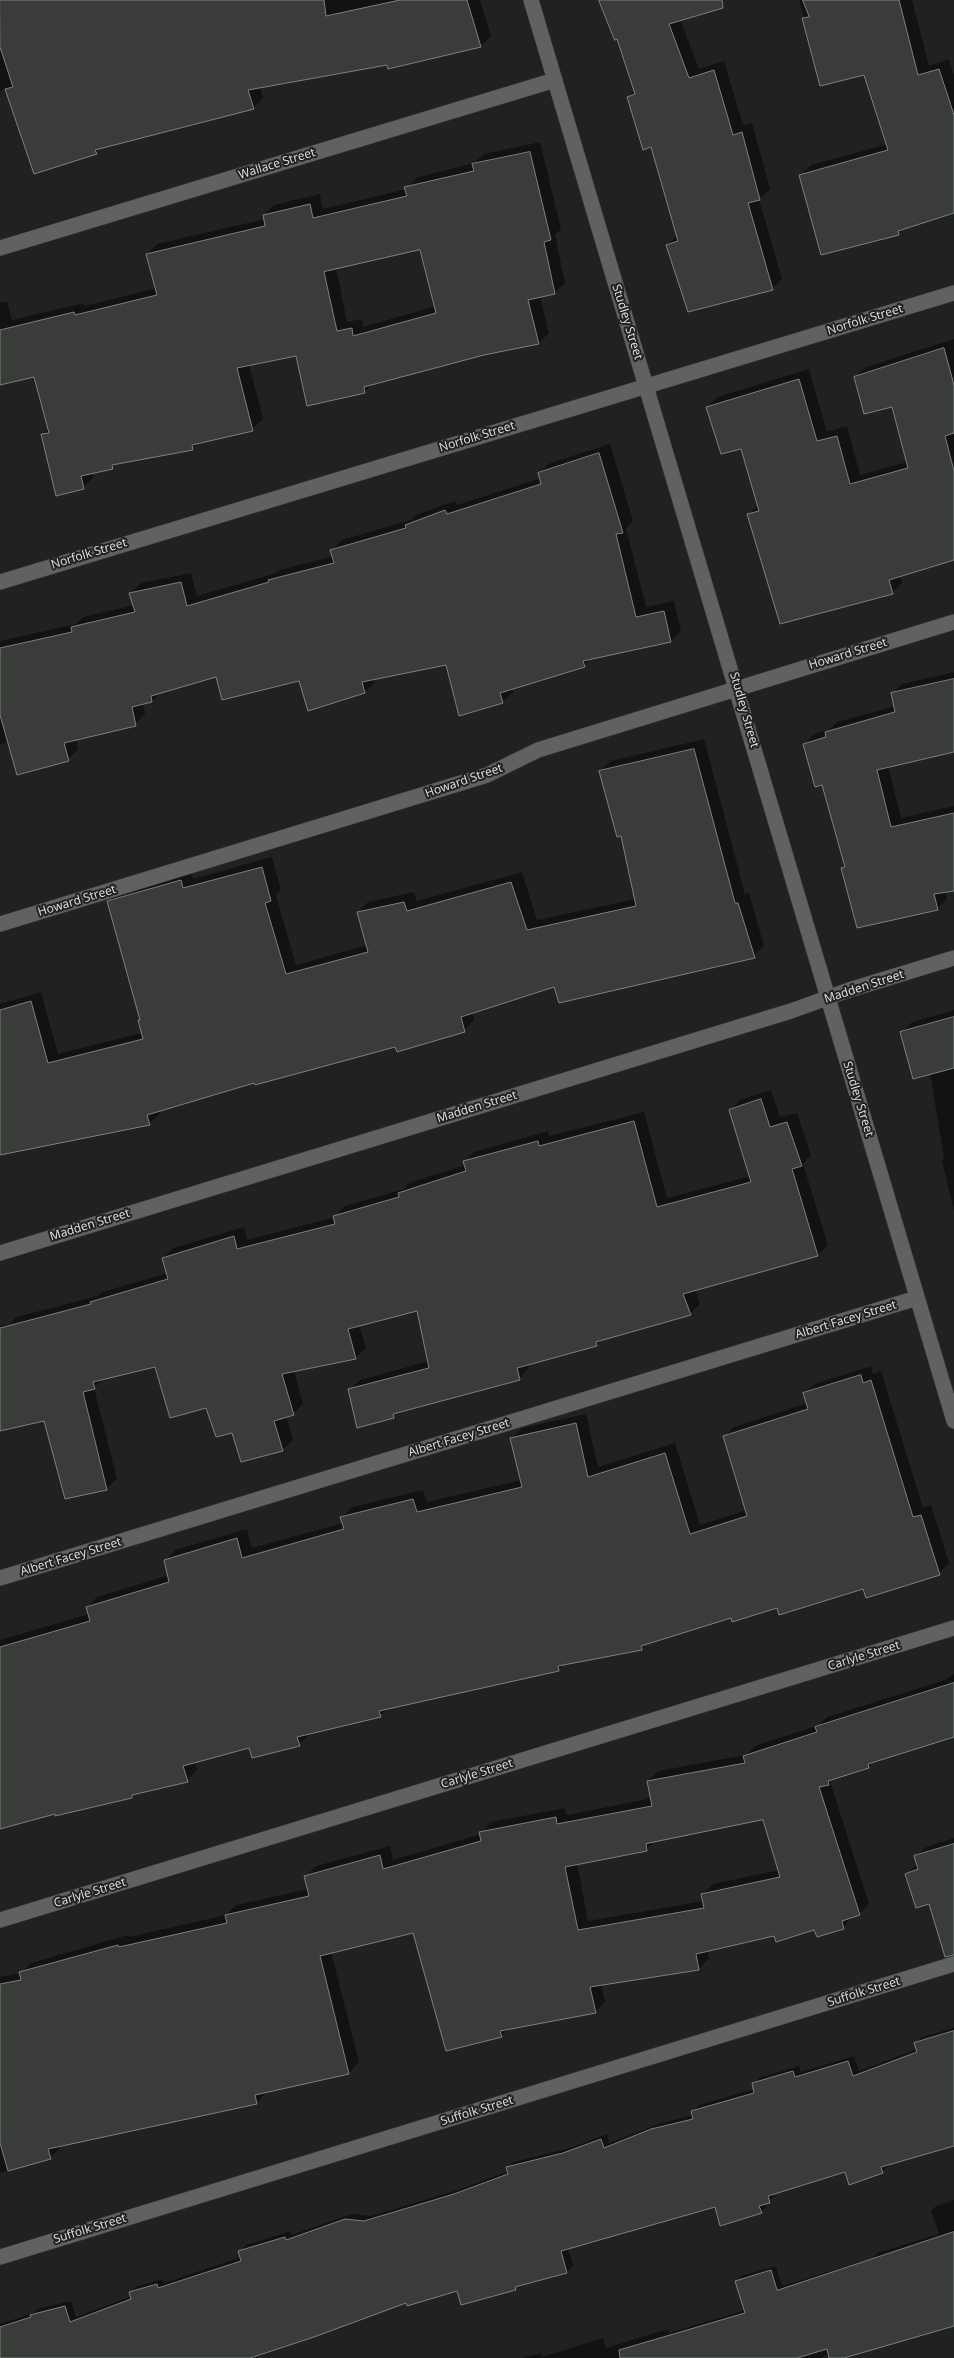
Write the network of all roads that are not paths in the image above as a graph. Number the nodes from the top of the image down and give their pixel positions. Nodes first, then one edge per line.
1 (531, 0) edge
2 (555, 80) junction
3 (0, 248) edge
4 (954, 293) edge
5 (646, 385) junction
6 (0, 582) edge
7 (954, 622) edge
8 (737, 688) junction
9 (0, 924) edge
10 (954, 958) edge
11 (828, 998) junction
12 (0, 1253) edge
13 (918, 1298) junction
14 (954, 1421) edge
15 (0, 1578) edge
16 (954, 1628) edge
17 (0, 1920) edge
18 (954, 1964) edge
19 (0, 2257) edge

1 - 2 street, Studley Street
2 - 3 street, Wallace Street
2 - 5 street, Studley Street
4 - 5 street, Norfolk Street
5 - 6 street, Norfolk Street
5 - 8 street, Studley Street
7 - 8 street, Howard Street
8 - 9 street, Howard Street
8 - 11 street, Studley Street
10 - 11 street, Madden Street
11 - 12 street, Madden Street
11 - 13 street, Studley Street
13 - 14 street, Studley Street
13 - 15 street, Albert Facey Street
16 - 17 street, Carlyle Street
18 - 19 street, Suffolk Street

